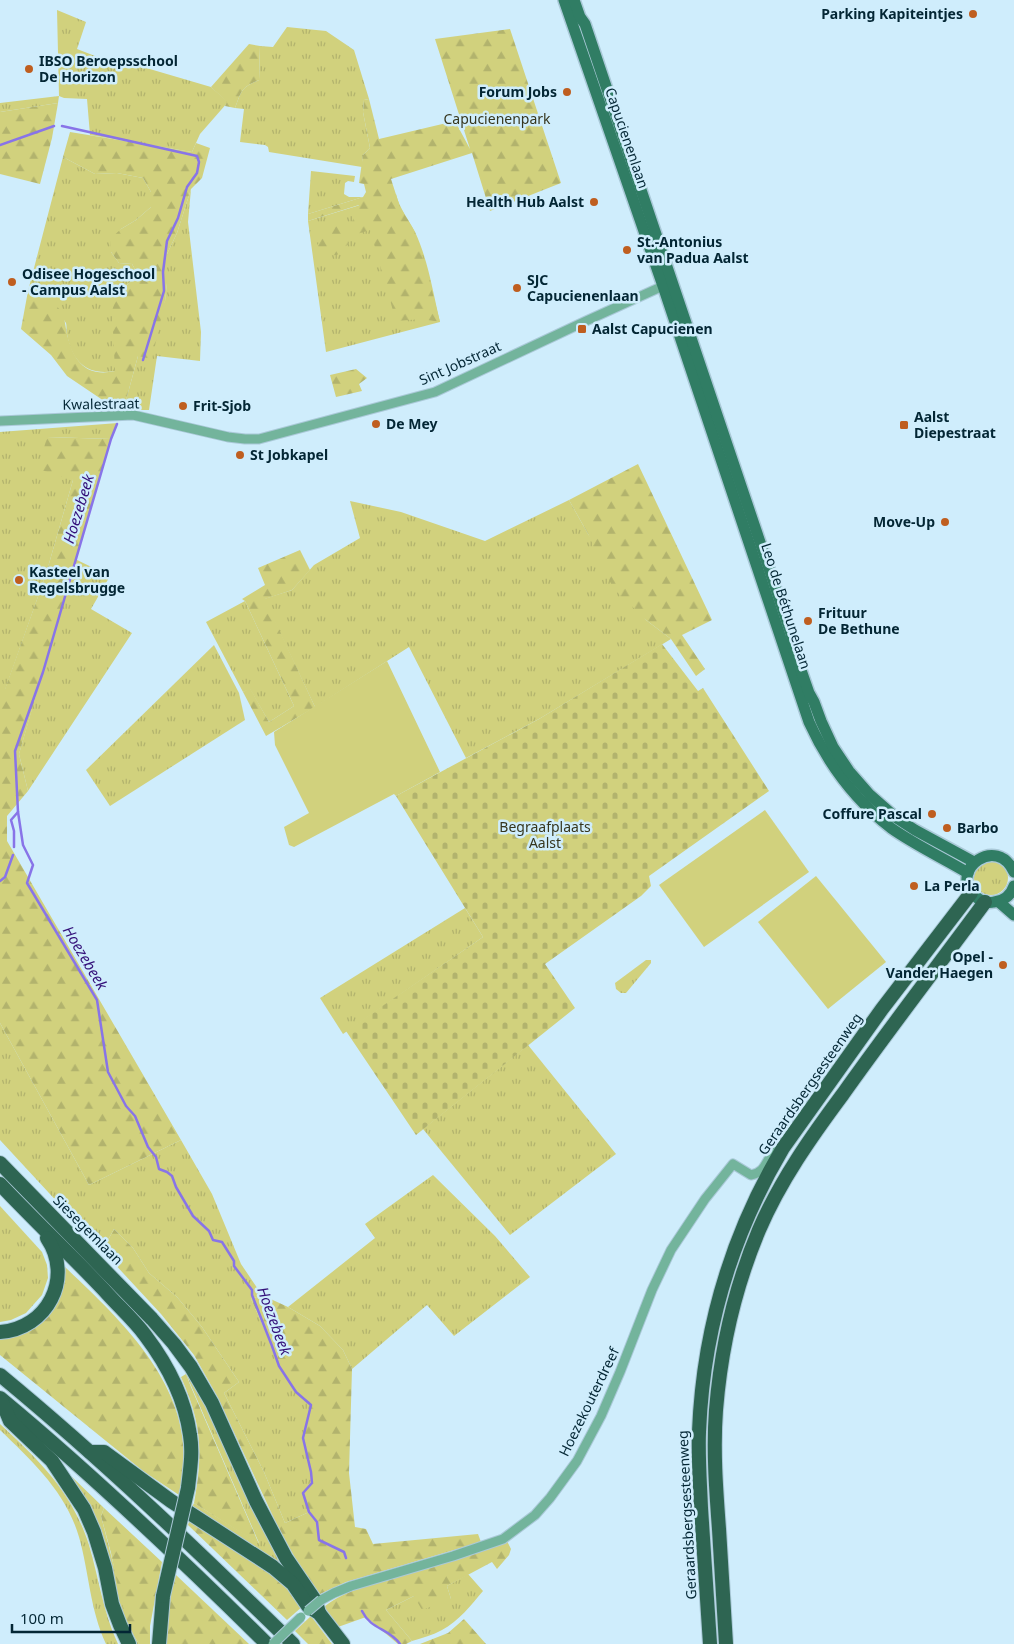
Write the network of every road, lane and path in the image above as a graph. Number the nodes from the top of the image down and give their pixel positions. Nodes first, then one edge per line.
1 (564, 0) edge
2 (574, 0) edge
3 (667, 284) junction
4 (0, 421) edge
5 (260, 439) joint
6 (974, 862) junction
7 (1013, 866) edge
8 (968, 873) junction
9 (971, 893) junction
10 (1013, 893) edge
11 (992, 902) junction
12 (1014, 915) edge
13 (783, 1148) junction
14 (0, 1163) edge
15 (0, 1184) edge
16 (39, 1225) junction
17 (0, 1332) edge
18 (0, 1375) edge
19 (1, 1399) edge
20 (90, 1452) junction
21 (312, 1610) junction
22 (129, 1644) edge
23 (159, 1644) edge
24 (267, 1644) edge
25 (273, 1644) edge
26 (293, 1644) edge
27 (343, 1644) edge
28 (710, 1644) edge
29 (726, 1644) edge

1 - 3 main road, Capucienenlaan
2 - 3 main road, Capucienenlaan
3 - 5 street, Sint Jobstraat
3 - 6 main road, Leo de Béthunelaan
3 - 8 main road, Leo de Béthunelaan
4 - 5 street, Kwalestraat
6 - 7 main road
6 - 8 main road
8 - 9 main road
9 - 11 main road
9 - 13 highway, Geraardsbergsesteenweg
10 - 11 main road
11 - 12 main road
11 - 29 highway
13 - 21 street, Hoezekouterdreef
13 - 28 highway, Geraardsbergsesteenweg
14 - 21 highway, Siesegemlaan
15 - 16 highway
16 - 17 highway
16 - 23 highway, bridge
18 - 20 highway
19 - 22 highway
19 - 24 highway
20 - 21 highway
20 - 26 highway
21 - 25 street, Hoezekouterdreef, bridge
21 - 27 highway

